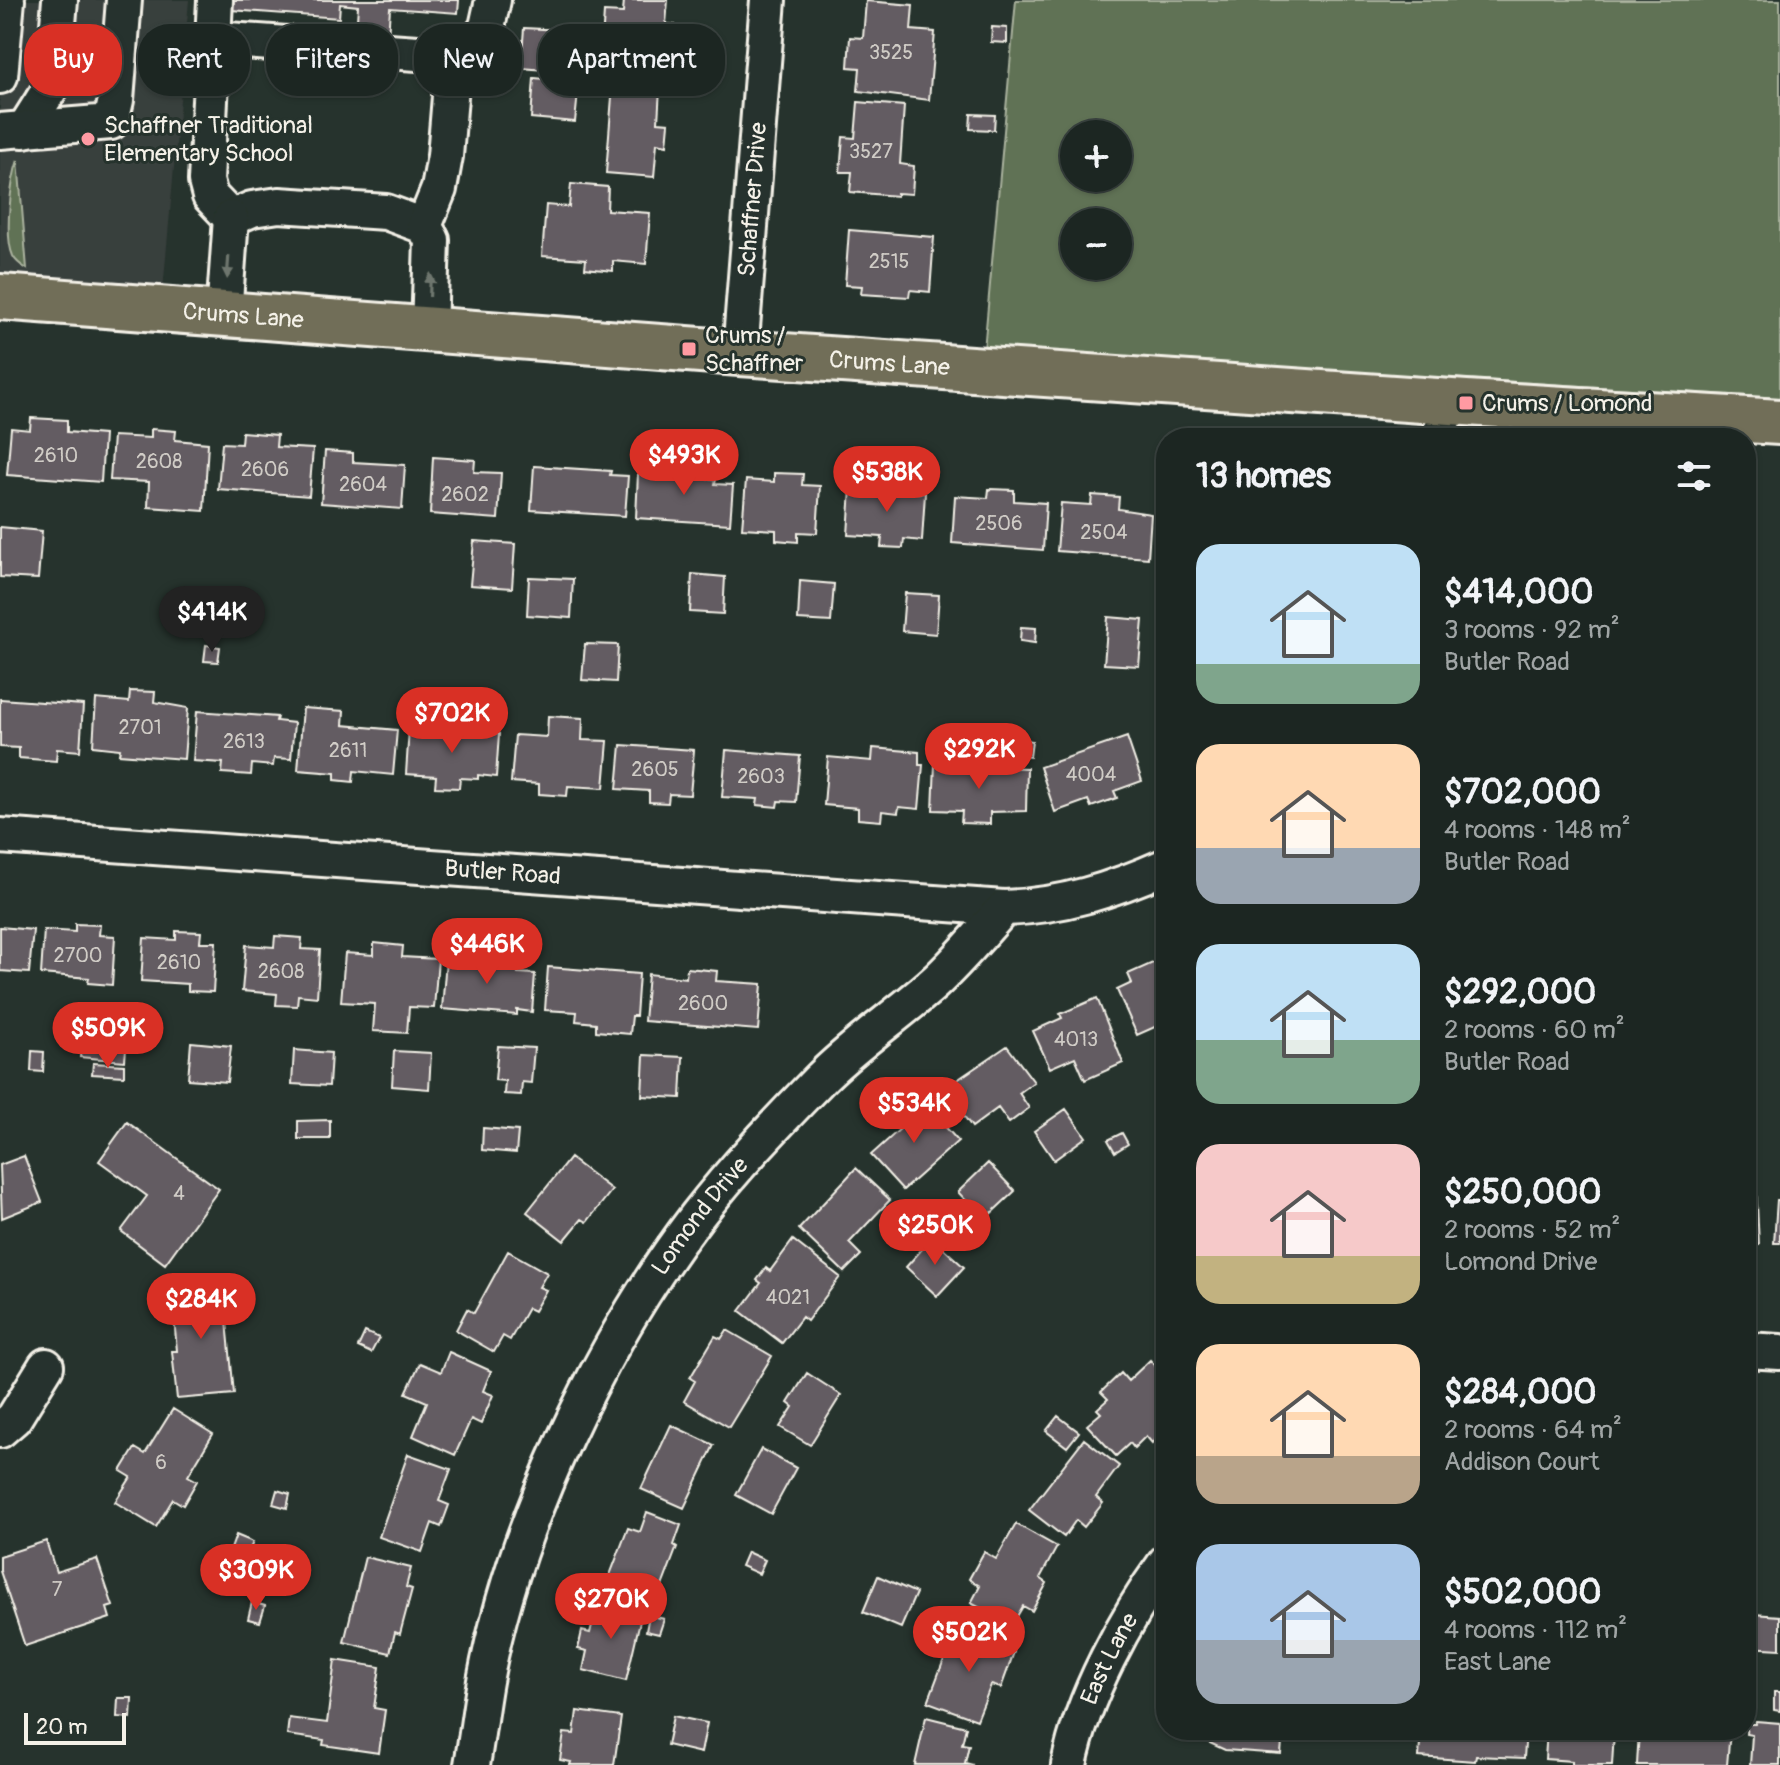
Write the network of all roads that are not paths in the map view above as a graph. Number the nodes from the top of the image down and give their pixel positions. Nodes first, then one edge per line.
1 (60, 0) edge
2 (124, 0) edge
3 (215, 0) edge
4 (493, 0) edge
5 (768, 0) edge
6 (5, 11) edge
7 (214, 24) edge
8 (488, 24) edge
9 (250, 41) edge
10 (414, 53) edge
11 (0, 76) edge
12 (211, 96) edge
13 (450, 96) edge
14 (12, 131) edge
15 (231, 218) junction
16 (428, 233) junction
17 (0, 297) edge
18 (224, 315) junction
19 (429, 330) junction
20 (740, 353) junction
21 (1443, 420) edge
22 (1780, 422) edge
23 (1620, 425) edge
24 (0, 836) edge
25 (1156, 871) edge
26 (1004, 908) junction
27 (1756, 1351) edge
28 (1780, 1352) edge
29 (46, 1366) dead end
30 (0, 1430) edge
31 (1156, 1577) edge
32 (472, 1765) edge
33 (1069, 1765) edge

1 - 14 street
2 - 14 street
3 - 7 street
4 - 8 street
5 - 20 street, Schaffner Drive
6 - 11 street
9 - 10 street
12 - 15 street
13 - 16 street
15 - 16 street
15 -> 18 street
19 -> 16 street
17 - 18 main road, Crums Lane
18 - 19 main road, Crums Lane
19 - 20 main road, Crums Lane
20 - 21 main road, Crums Lane
21 - 23 main road, Crums Lane
22 - 23 main road, Crums Lane
24 - 26 street, Butler Road
25 - 26 street
26 - 32 street, Lomond Drive
27 - 28 street
29 - 30 street
31 - 33 street, East Lane

